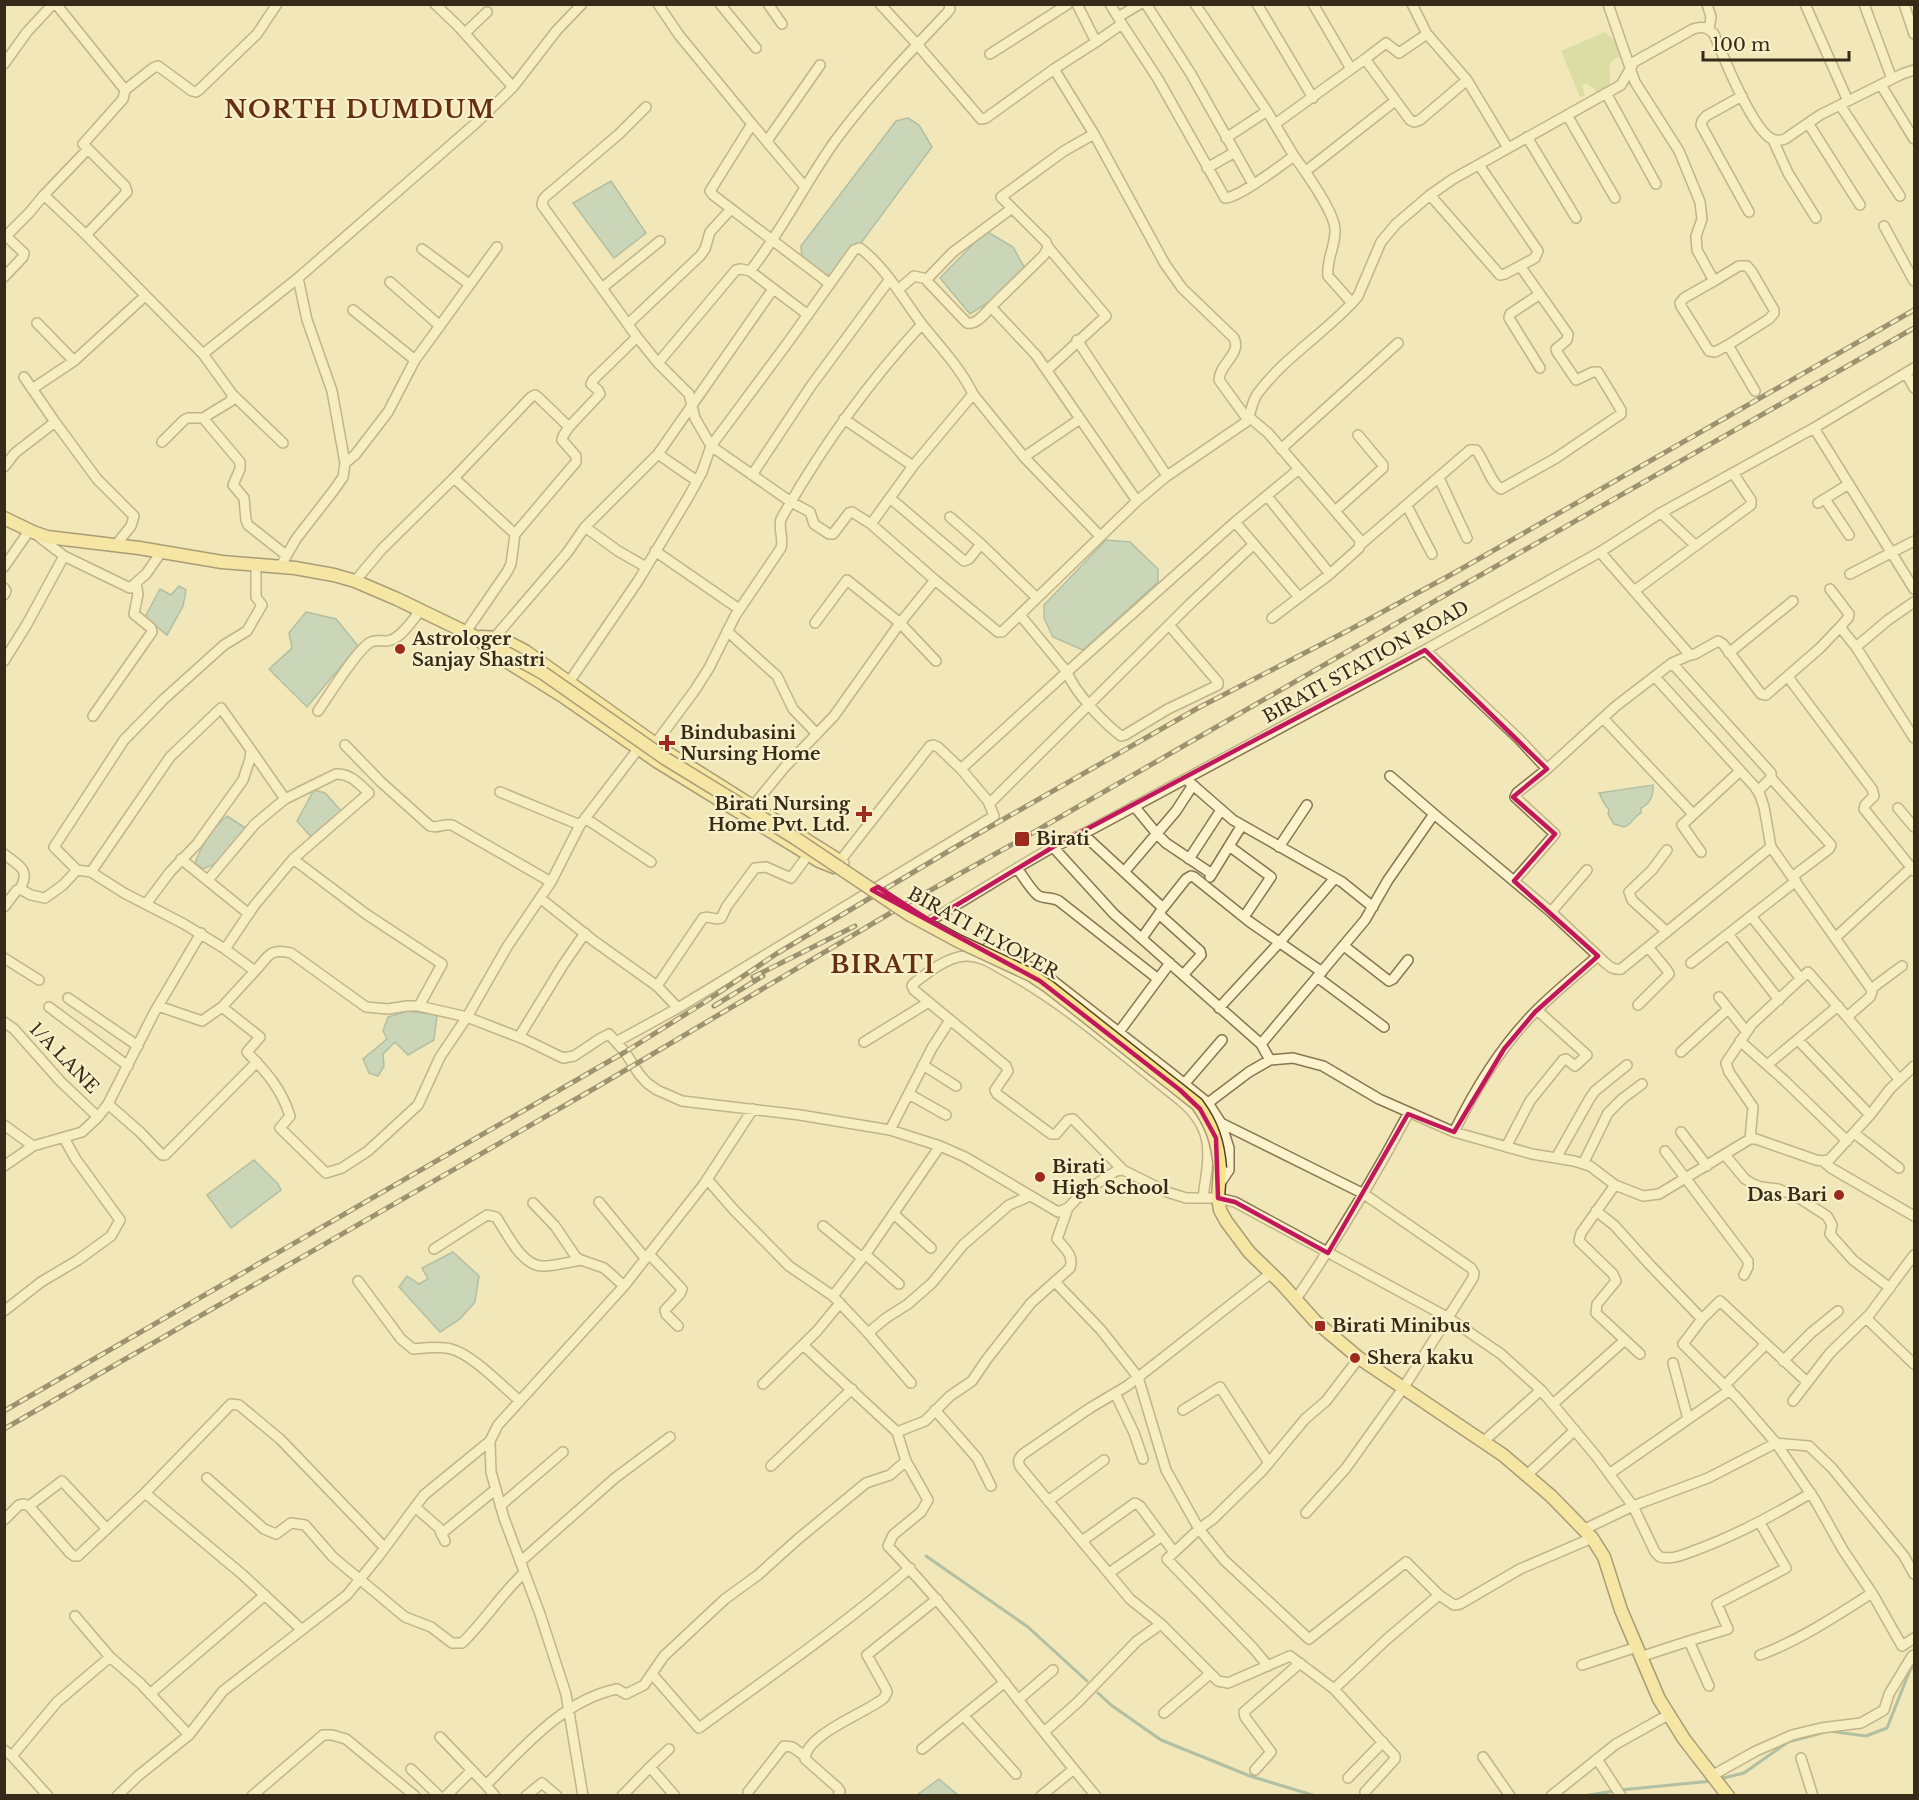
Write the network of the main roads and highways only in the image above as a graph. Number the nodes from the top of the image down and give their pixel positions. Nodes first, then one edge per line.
1 (4, 518) edge
2 (471, 635) junction
3 (493, 641) junction
4 (647, 744) junction
5 (1725, 1791) edge

1 - 2 main road
2 - 3 main road, BIRATI FLYOVER
2 - 4 main road
3 - 4 main road
3 - 5 main road, BIRATI FLYOVER, bridge
4 - 4 main road

